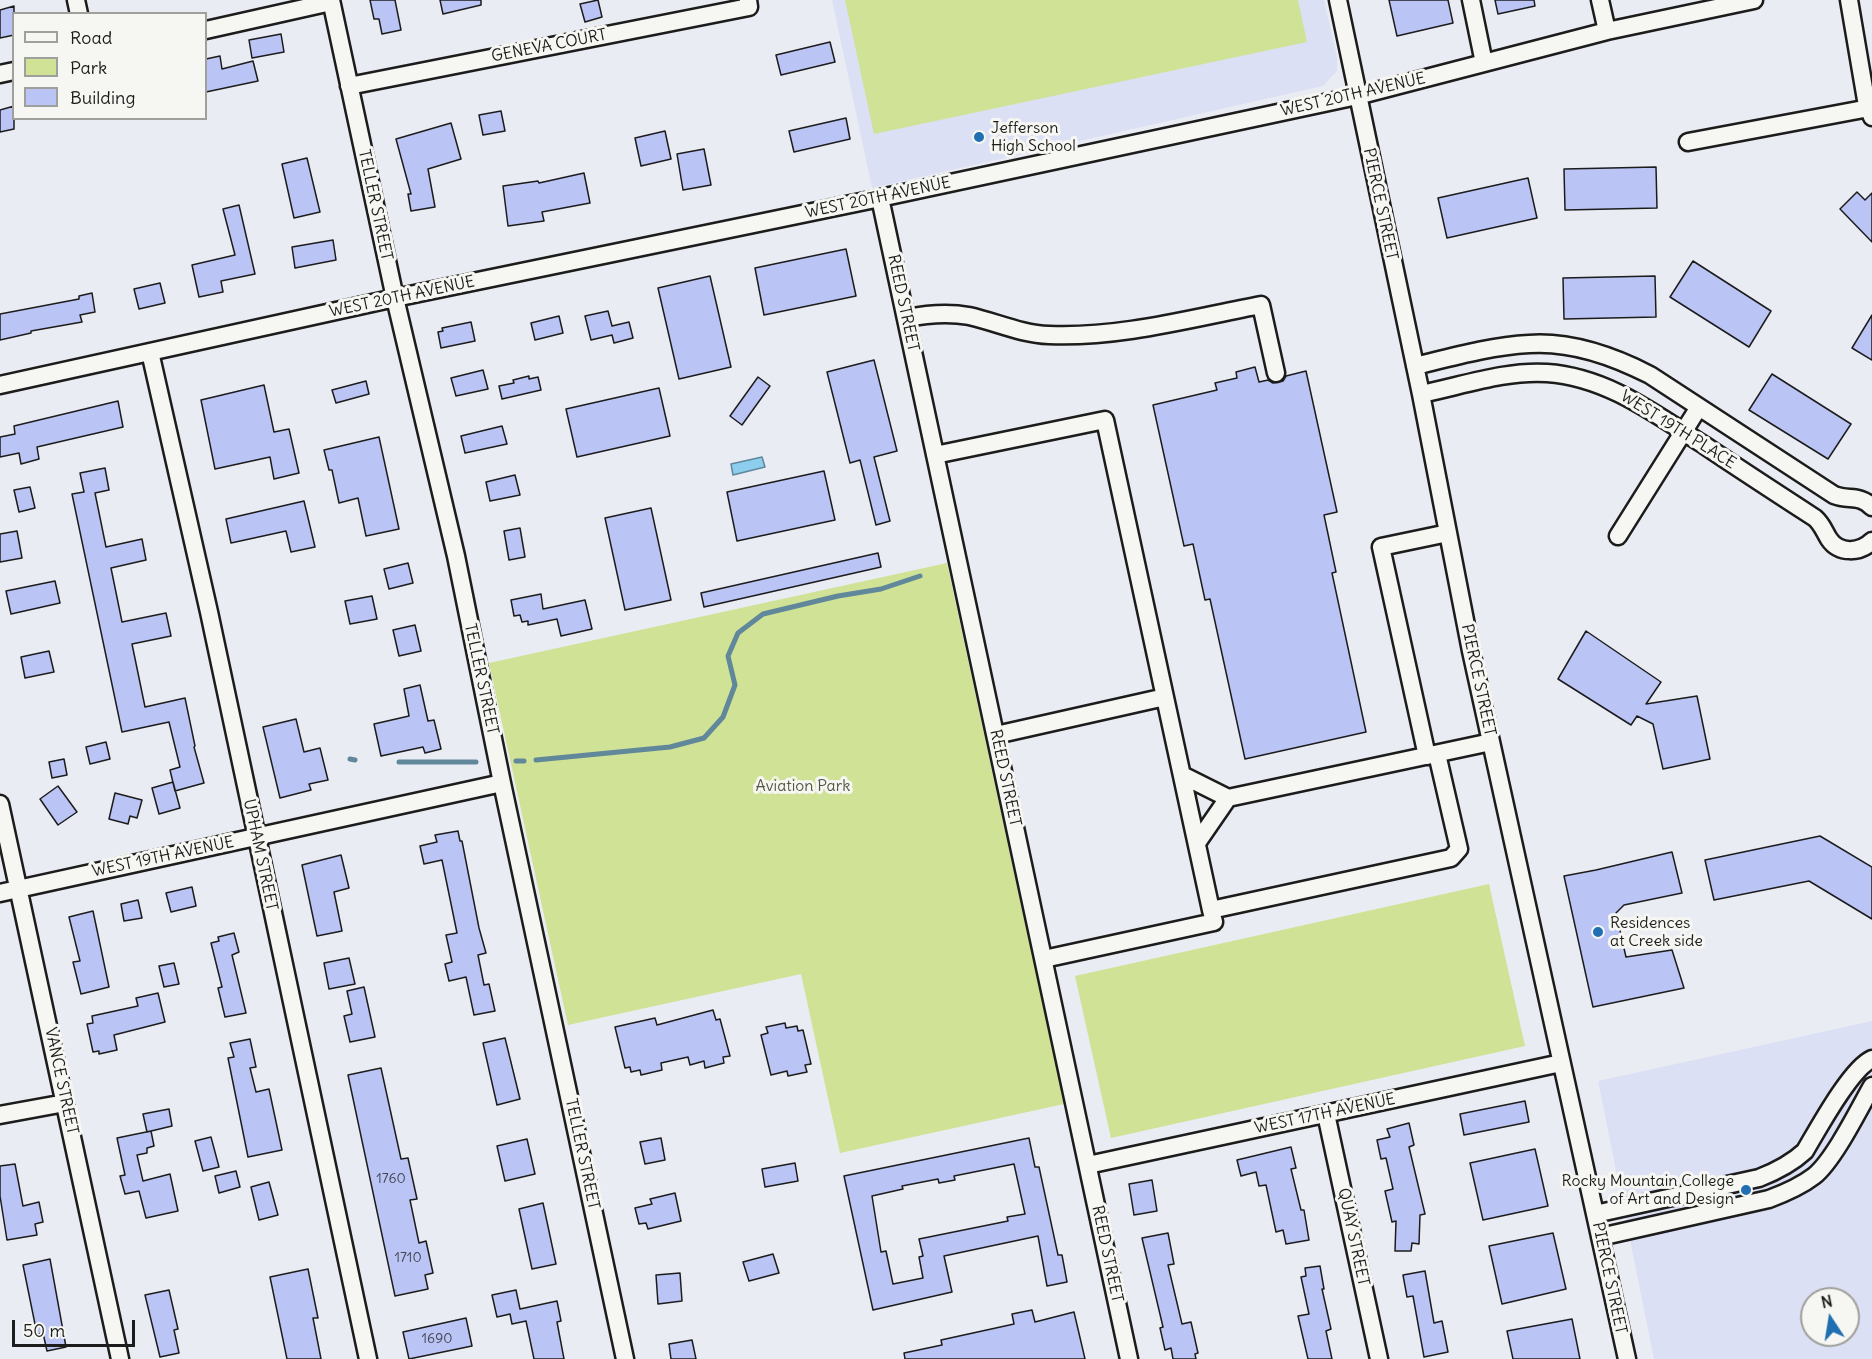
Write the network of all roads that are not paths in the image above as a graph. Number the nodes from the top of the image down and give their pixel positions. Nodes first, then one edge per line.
1 (1338, 0) edge
2 (1471, 0) edge
3 (1600, 0) edge
4 (1754, 0) edge
5 (1849, 0) edge
6 (331, 1) edge
7 (749, 3) edge
8 (1727, 3) edge
9 (207, 30) edge
10 (1607, 32) junction
11 (1484, 63) junction
12 (349, 86) junction
13 (1357, 96) junction
14 (1870, 113) edge
15 (1689, 142) dead end
16 (880, 198) junction
17 (395, 298) junction
18 (906, 318) junction
19 (150, 352) junction
20 (1415, 366) junction
21 (1276, 374) dead end
22 (0, 385) edge
23 (1421, 394) junction
24 (1699, 407) junction
25 (1683, 432) junction
26 (935, 455) junction
27 (1872, 507) edge
28 (1448, 533) junction
29 (1618, 536) dead end
30 (1872, 541) edge
31 (1165, 697) junction
32 (996, 735) junction
33 (1491, 742) junction
34 (1432, 755) junction
35 (1182, 776) junction
36 (502, 783) junction
37 (1228, 798) junction
38 (0, 804) edge
39 (256, 837) junction
40 (1197, 843) junction
41 (18, 889) junction
42 (0, 893) edge
43 (1211, 910) junction
44 (1044, 959) junction
45 (1872, 1059) edge
46 (1561, 1063) junction
47 (1872, 1086) edge
48 (65, 1103) junction
49 (1326, 1114) junction
50 (0, 1115) edge
51 (1088, 1165) junction
52 (1595, 1214) junction
53 (1600, 1237) junction
54 (120, 1359) edge
55 (368, 1359) edge
56 (625, 1359) edge
57 (1129, 1359) edge
58 (1379, 1359) edge
59 (1627, 1359) edge

1 - 13 street, PIERCE STREET
2 - 11 street
3 - 10 street
4 - 8 street, WEST 20TH AVENUE
5 - 14 street
6 - 9 street
6 - 12 street, TELLER STREET
7 - 12 street, GENEVA COURT
8 - 10 street, WEST 20TH AVENUE
10 - 11 street, WEST 20TH AVENUE
11 - 13 street, WEST 20TH AVENUE
12 - 17 street, TELLER STREET
13 - 16 street, WEST 20TH AVENUE
13 - 20 street, PIERCE STREET
14 - 15 street
16 - 17 street, WEST 20TH AVENUE
16 - 18 street, REED STREET
17 - 19 street, WEST 20TH AVENUE
17 - 36 street, TELLER STREET
18 - 21 street
18 - 26 street, REED STREET
19 - 22 street, WEST 20TH AVENUE
19 - 39 street, UPHAM STREET
20 - 23 street, PIERCE STREET
20 - 24 street, WEST 19TH PLACE
23 - 25 street, WEST 19TH PLACE
23 - 28 street, PIERCE STREET
24 - 25 street
24 - 27 street, WEST 19TH PLACE
25 - 29 street
25 - 30 street, WEST 19TH PLACE
26 - 31 street
26 - 32 street, REED STREET
28 - 33 street, PIERCE STREET
28 - 34 street
31 - 32 street
31 - 35 street
32 - 44 street, REED STREET
33 - 34 street
33 - 46 street, PIERCE STREET
34 - 37 street
34 - 43 street
35 - 37 street
35 - 40 street
36 - 39 street, WEST 19TH AVENUE
36 - 56 street, TELLER STREET
37 - 40 street
38 - 41 street, VANCE STREET
39 - 41 street, WEST 19TH AVENUE
39 - 55 street, UPHAM STREET
40 - 43 street
41 - 42 street, WEST 19TH AVENUE
41 - 48 street, VANCE STREET
43 - 44 street
44 - 51 street, REED STREET
45 - 52 street
46 - 49 street, WEST 17TH AVENUE
46 - 52 street, PIERCE STREET
47 - 53 street
48 - 50 street
48 - 54 street, VANCE STREET
49 - 51 street, WEST 17TH AVENUE
49 - 58 street, QUAY STREET
51 - 57 street, REED STREET
52 - 53 street, PIERCE STREET
53 - 59 street, PIERCE STREET

